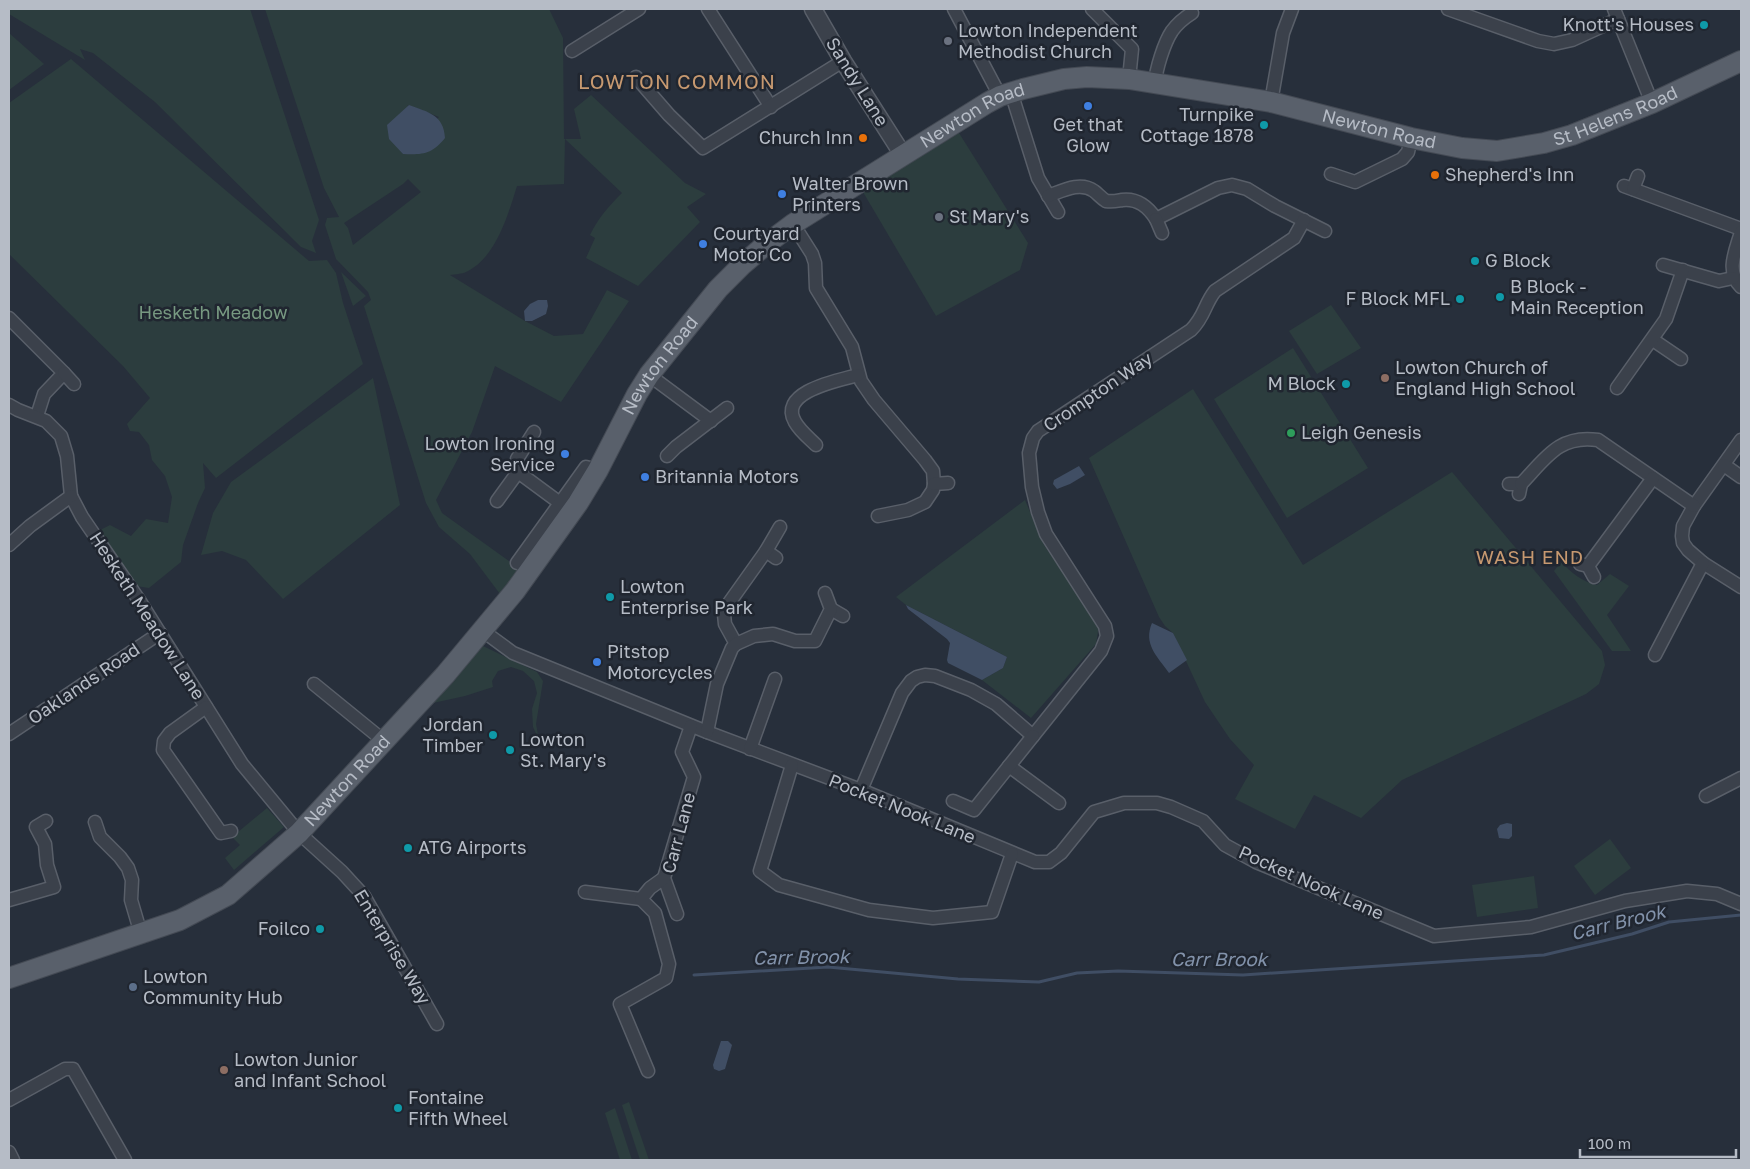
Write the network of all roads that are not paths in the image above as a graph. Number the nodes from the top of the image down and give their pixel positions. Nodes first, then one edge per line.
1 (639, 9) edge
2 (708, 9) edge
3 (814, 9) edge
4 (954, 9) edge
5 (1092, 9) edge
6 (1292, 9) edge
7 (1448, 9) edge
8 (1192, 13) dead end
9 (1616, 14) edge
10 (572, 51) dead end
11 (843, 61) junction
12 (1741, 61) edge
13 (636, 77) dead end
14 (1129, 79) junction
15 (1155, 83) junction
16 (1005, 94) junction
17 (1271, 102) junction
18 (1652, 103) junction
19 (771, 106) junction
20 (1412, 138) junction
21 (1483, 151) joint
22 (903, 155) junction
23 (1330, 174) dead end
24 (1638, 176) dead end
25 (1048, 196) junction
26 (1058, 212) dead end
27 (1156, 219) junction
28 (1304, 220) junction
29 (793, 224) junction
30 (1741, 230) edge
31 (1325, 231) dead end
32 (1162, 233) dead end
33 (1663, 265) dead end
34 (1683, 270) junction
35 (1737, 282) edge
36 (9, 318) edge
37 (1653, 340) junction
38 (1681, 359) dead end
39 (64, 373) junction
40 (649, 375) junction
41 (858, 375) junction
42 (74, 384) dead end
43 (1617, 388) dead end
44 (9, 405) edge
45 (727, 408) dead end
46 (37, 416) junction
47 (711, 421) junction
48 (534, 432) dead end
49 (1741, 440) edge
50 (816, 446) dead end
51 (667, 456) dead end
52 (1724, 465) junction
53 (598, 470) junction
54 (518, 472) junction
55 (1741, 477) edge
56 (1653, 478) junction
57 (948, 483) dead end
58 (934, 484) junction
59 (1516, 488) dead end
60 (71, 496) junction
61 (497, 501) dead end
62 (560, 503) junction
63 (1694, 506) junction
64 (878, 516) dead end
65 (780, 527) dead end
66 (9, 546) edge
67 (766, 551) junction
68 (776, 558) dead end
69 (517, 563) dead end
70 (1703, 563) junction
71 (1587, 569) dead end
72 (1741, 588) edge
73 (825, 593) dead end
74 (831, 609) junction
75 (843, 616) dead end
76 (483, 631) junction
77 (160, 633) junction
78 (736, 644) junction
79 (1655, 656) dead end
80 (775, 679) dead end
81 (314, 684) dead end
82 (206, 707) junction
83 (692, 726) junction
84 (707, 732) junction
85 (9, 734) edge
86 (1034, 736) junction
87 (384, 741) junction
88 (750, 749) junction
89 (792, 765) junction
90 (1009, 766) junction
91 (1741, 778) edge
92 (861, 790) junction
93 (1706, 796) dead end
94 (953, 801) dead end
95 (1059, 803) dead end
96 (46, 821) dead end
97 (95, 822) dead end
98 (299, 833) junction
99 (223, 834) dead end
100 (1012, 854) junction
101 (664, 878) junction
102 (585, 892) dead end
103 (641, 899) junction
104 (9, 900) edge
105 (1741, 904) edge
106 (677, 914) dead end
107 (141, 934) junction
108 (9, 978) edge
109 (614, 992) dead end
110 (620, 1004) junction
111 (437, 1024) dead end
112 (648, 1071) dead end
113 (9, 1100) edge
114 (9, 1152) edge
115 (13, 1160) edge
116 (125, 1160) edge

1 - 10 street
2 - 19 street
3 - 11 street, Sandy Lane
4 - 16 street
5 - 14 street
6 - 17 street
7 - 9 street
8 - 15 street
9 - 18 street
11 - 19 street
11 - 22 street, Sandy Lane
12 - 18 main road, St Helens Road
13 - 19 street
14 - 15 main road, Newton Road
14 - 16 main road, Newton Road
15 - 17 main road, Newton Road
16 - 22 main road, Newton Road
16 - 25 street
17 - 20 main road, Newton Road
18 - 21 main road, St Helens Road
20 - 21 main road, Newton Road
20 - 23 street
22 - 29 main road, Newton Road
24 - 30 street
25 - 26 street
25 - 27 street
27 - 28 street
27 - 32 street
28 - 31 street
28 - 86 street, Crompton Way
29 - 40 main road, Newton Road
29 - 41 street
30 - 35 street
33 - 34 street
34 - 35 street
34 - 37 street
36 - 39 street
37 - 38 street
37 - 43 street
39 - 42 street
39 - 46 street
40 - 47 street
40 - 53 main road, Newton Road
41 - 50 street
41 - 58 street
44 - 46 street, Hesketh Meadow Lane
45 - 47 street
46 - 60 street, Hesketh Meadow Lane
47 - 51 street
48 - 54 street
49 - 52 street
52 - 55 street
52 - 63 street
53 - 62 street
53 - 76 main road, Newton Road
54 - 61 street
54 - 62 street
56 - 59 street
56 - 63 street
56 - 71 street
57 - 58 street
58 - 64 street
60 - 66 street
60 - 77 street, Hesketh Meadow Lane
62 - 69 street
63 - 70 street
65 - 67 street
67 - 68 street
67 - 78 street
70 - 72 street
70 - 79 street
73 - 74 street
74 - 75 street
74 - 78 street
76 - 83 street, Pocket Nook Lane
76 - 87 main road, Newton Road
77 - 82 street, Hesketh Meadow Lane
77 - 85 street, Oaklands Road
78 - 84 street
80 - 88 street
81 - 87 street
82 - 98 street, Hesketh Meadow Lane
82 - 99 street
83 - 84 street, Pocket Nook Lane
83 - 101 street, Carr Lane
84 - 88 street, Pocket Nook Lane
86 - 90 street, Crompton Way
86 - 92 street
87 - 98 main road, Newton Road
88 - 89 street, Pocket Nook Lane
89 - 92 street, Pocket Nook Lane
89 - 100 street
90 - 94 street, Crompton Way
90 - 95 street
91 - 93 street
92 - 100 street, Pocket Nook Lane
96 - 104 street
97 - 107 street
98 - 107 main road, Newton Road
98 - 111 street, Enterprise Way
100 - 105 street, Pocket Nook Lane
101 - 103 street
101 - 106 street, Carr Lane
102 - 103 street
103 - 110 street
107 - 108 main road, Newton Road
109 - 110 street
110 - 112 street
113 - 116 street
114 - 115 street

